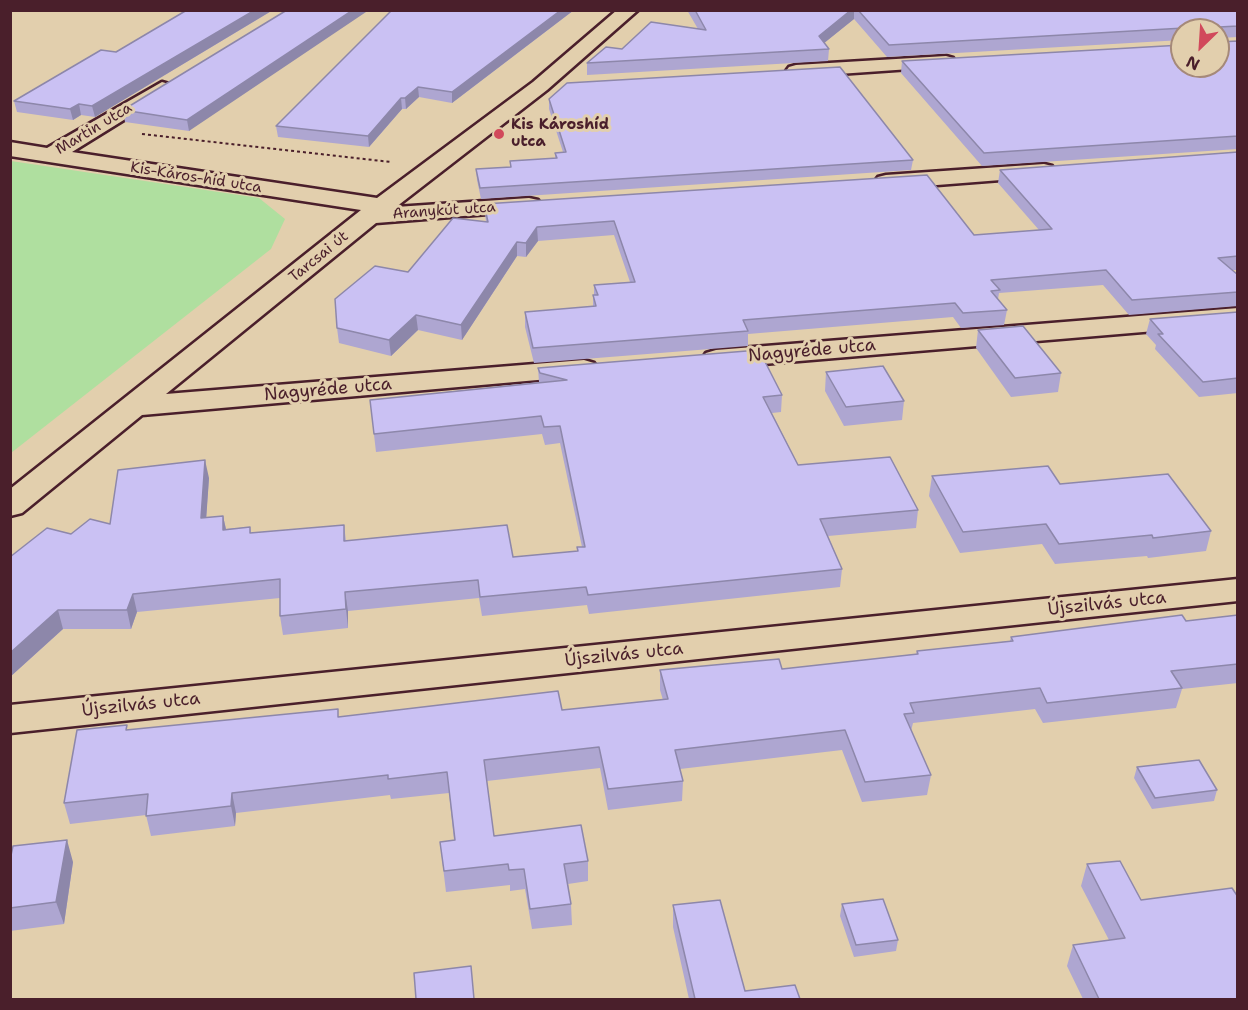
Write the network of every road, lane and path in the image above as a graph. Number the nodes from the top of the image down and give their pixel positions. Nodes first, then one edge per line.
1 (629, 10) edge
2 (971, 61) edge
3 (771, 72) edge
4 (182, 76) edge
5 (575, 84) edge
6 (540, 86) junction
7 (95, 129) junction
8 (10, 149) edge
9 (51, 155) junction
10 (433, 166) junction
11 (1071, 170) edge
12 (869, 183) edge
13 (548, 204) edge
14 (375, 211) junction
15 (1238, 316) edge
16 (688, 361) edge
17 (605, 368) edge
18 (136, 406) junction
19 (10, 506) edge
20 (1238, 590) edge
21 (10, 719) edge

1 - 6 street, Tarcsai út
2 - 3 street
4 - 7 street, Martin utca
5 - 6 street
6 - 10 street, Tarcsai út
7 - 9 street, Martin utca
7 - 10 path
8 - 9 street, Kis-Káros-híd utca
9 - 14 street, Kis-Káros-híd utca
10 - 14 street, Tarcsai út
11 - 12 street
13 - 14 street, Aranykút utca
14 - 18 street, Tarcsai út
15 - 16 street, Nagyréde utca
17 - 18 street, Nagyréde utca
18 - 19 street, Tarcsai út
20 - 21 street, Újszilvás utca

